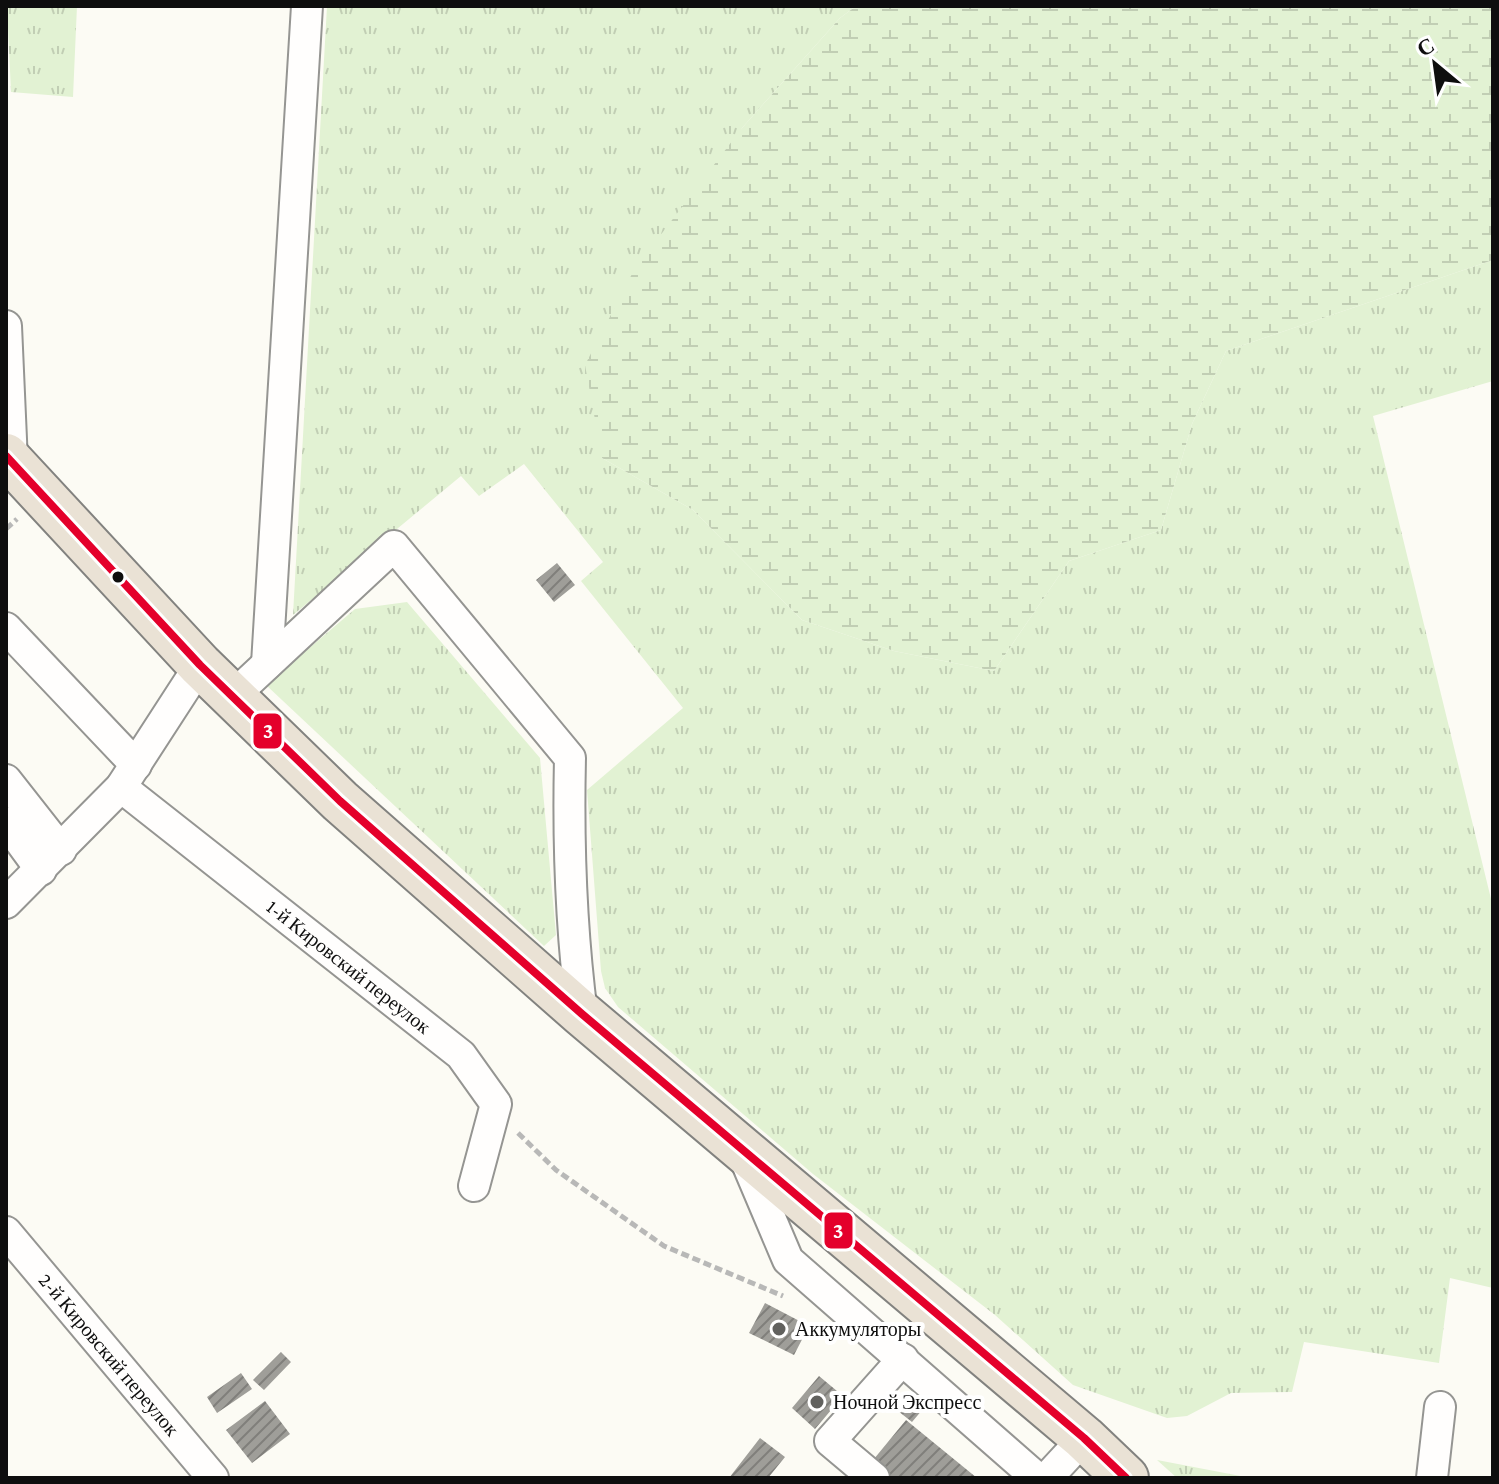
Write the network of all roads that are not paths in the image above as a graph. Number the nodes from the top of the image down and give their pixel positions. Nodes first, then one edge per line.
1 (307, 6) edge
2 (6, 326) edge
3 (8, 462) edge
4 (6, 628) edge
5 (267, 664) junction
6 (200, 665) junction
7 (233, 696) junction
8 (128, 776) junction
9 (6, 780) edge
10 (6, 822) edge
11 (51, 860) junction
12 (6, 903) edge
13 (582, 1014) junction
14 (740, 1148) junction
15 (474, 1186) dead end
16 (6, 1232) edge
17 (903, 1359) junction
18 (1440, 1407) dead end
19 (1084, 1438) junction
20 (213, 1478) edge
21 (874, 1478) edge
22 (1037, 1478) edge
23 (1047, 1478) edge
24 (1126, 1478) edge
25 (1432, 1478) edge

1 - 5 street
2 - 3 street
3 - 6 highway
4 - 8 street, 1-й Кировский переулок
5 - 7 street
5 - 13 street
6 - 7 highway
6 - 8 street
7 - 13 highway
8 - 11 street
8 - 15 street, 1-й Кировский переулок
9 - 11 street
10 - 11 street
11 - 12 street
13 - 14 highway
14 - 17 street
14 - 19 highway
16 - 20 street, 2-й Кировский переулок
17 - 21 street
17 - 22 street
18 - 25 street
19 - 23 street
19 - 24 highway

